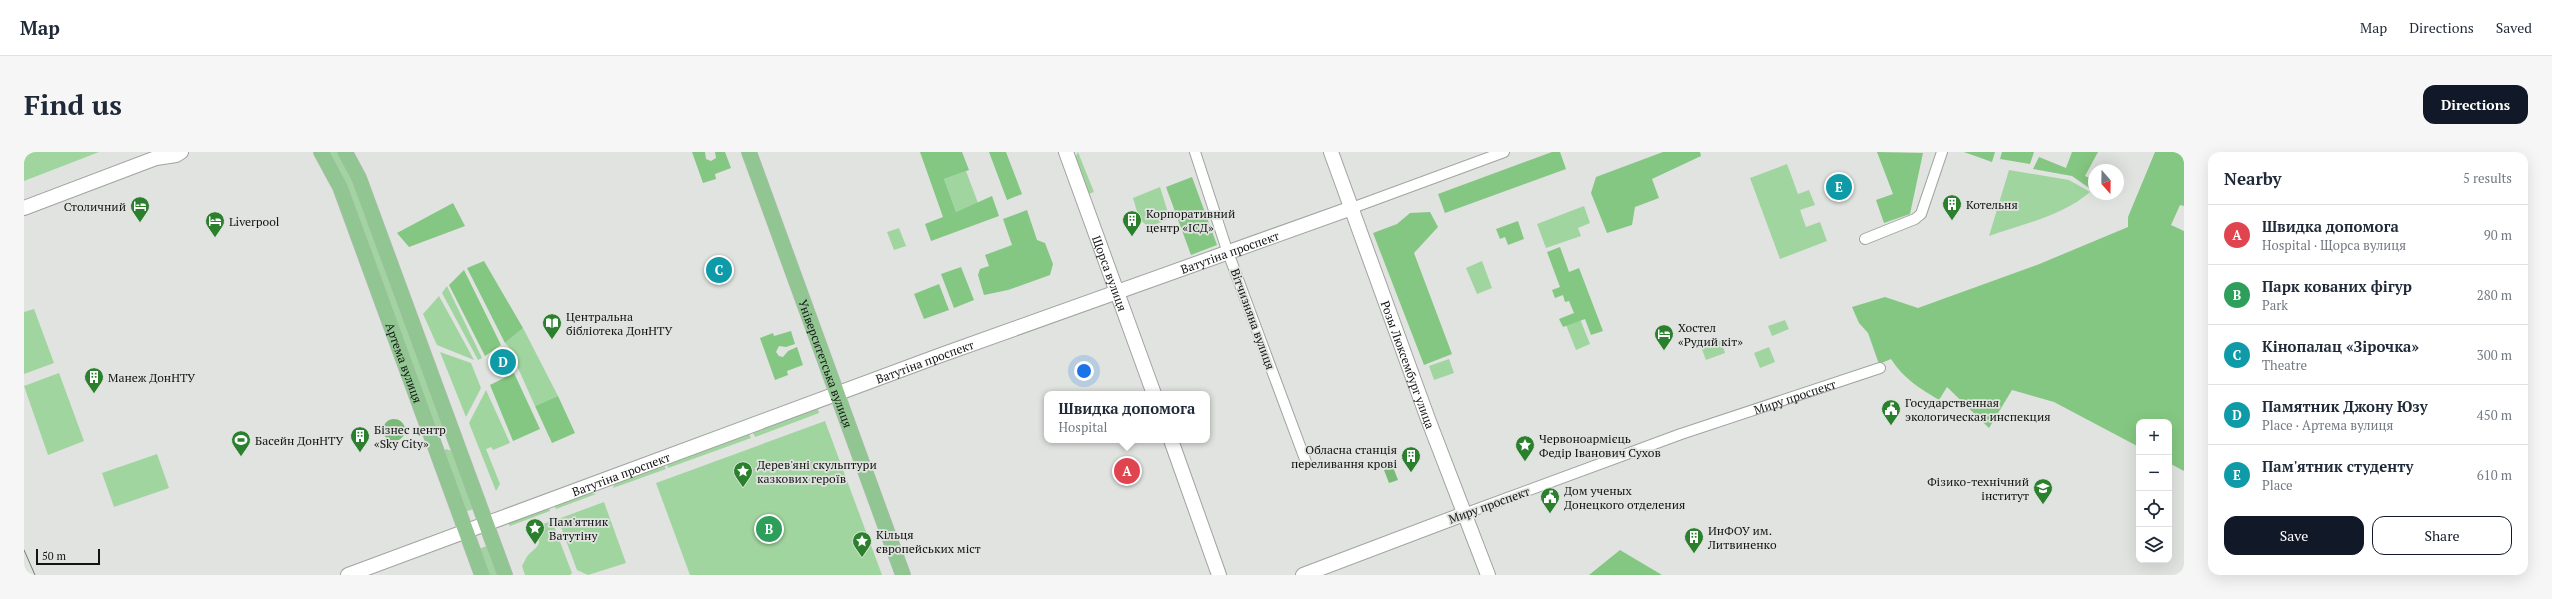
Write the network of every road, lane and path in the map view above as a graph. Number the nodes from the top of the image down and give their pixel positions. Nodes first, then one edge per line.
1 (321, 152) edge
2 (345, 152) edge
3 (749, 152) edge
4 (1066, 152) edge
5 (1195, 152) edge
6 (1331, 152) edge
7 (1504, 152) edge
8 (1942, 152) edge
9 (181, 153) edge
10 (159, 155) edge
11 (24, 208) edge
12 (1352, 208) junction
13 (1865, 239) dead end
14 (1229, 253) junction
15 (1117, 293) junction
16 (1880, 368) dead end
17 (1153, 391) edge
18 (837, 394) junction
19 (1172, 443) edge
20 (458, 449) junction
21 (438, 455) junction
22 (1306, 462) dead end
23 (1464, 514) junction
24 (486, 522) junction
25 (466, 530) junction
26 (348, 575) edge
27 (482, 575) edge
28 (505, 575) edge
29 (904, 575) edge
30 (1219, 575) edge
31 (1303, 575) edge
32 (1488, 575) edge

1 - 21 main road, Артема вулиця
2 - 20 main road, Артема вулиця
3 - 18 main road, Університетська вулиця
4 - 15 street, Щорса вулиця
5 - 14 street, Вітчизняна вулиця
6 - 12 street, Розы Люксембург улица
7 - 12 street, Ватутіна проспект
8 - 13 street
9 - 10 street
10 - 11 street
12 - 14 street, Ватутіна проспект
12 - 23 street, Розы Люксембург улица
14 - 15 street, Ватутіна проспект
14 - 22 street, Вітчизняна вулиця
15 - 17 street, Щорса вулиця
15 - 18 street, Ватутіна проспект
16 - 23 street, Миру проспект
18 - 24 street, Ватутіна проспект
18 - 29 main road, Університетська вулиця
19 - 30 street
20 - 21 main road
20 - 24 main road, Артема вулиця
21 - 25 main road, Артема вулиця
23 - 31 street, Миру проспект
23 - 32 street, Розы Люксембург улица
24 - 25 street, Ватутіна проспект
24 - 28 main road, Артема вулиця
25 - 26 street, Ватутіна проспект
25 - 27 main road, Артема вулиця

